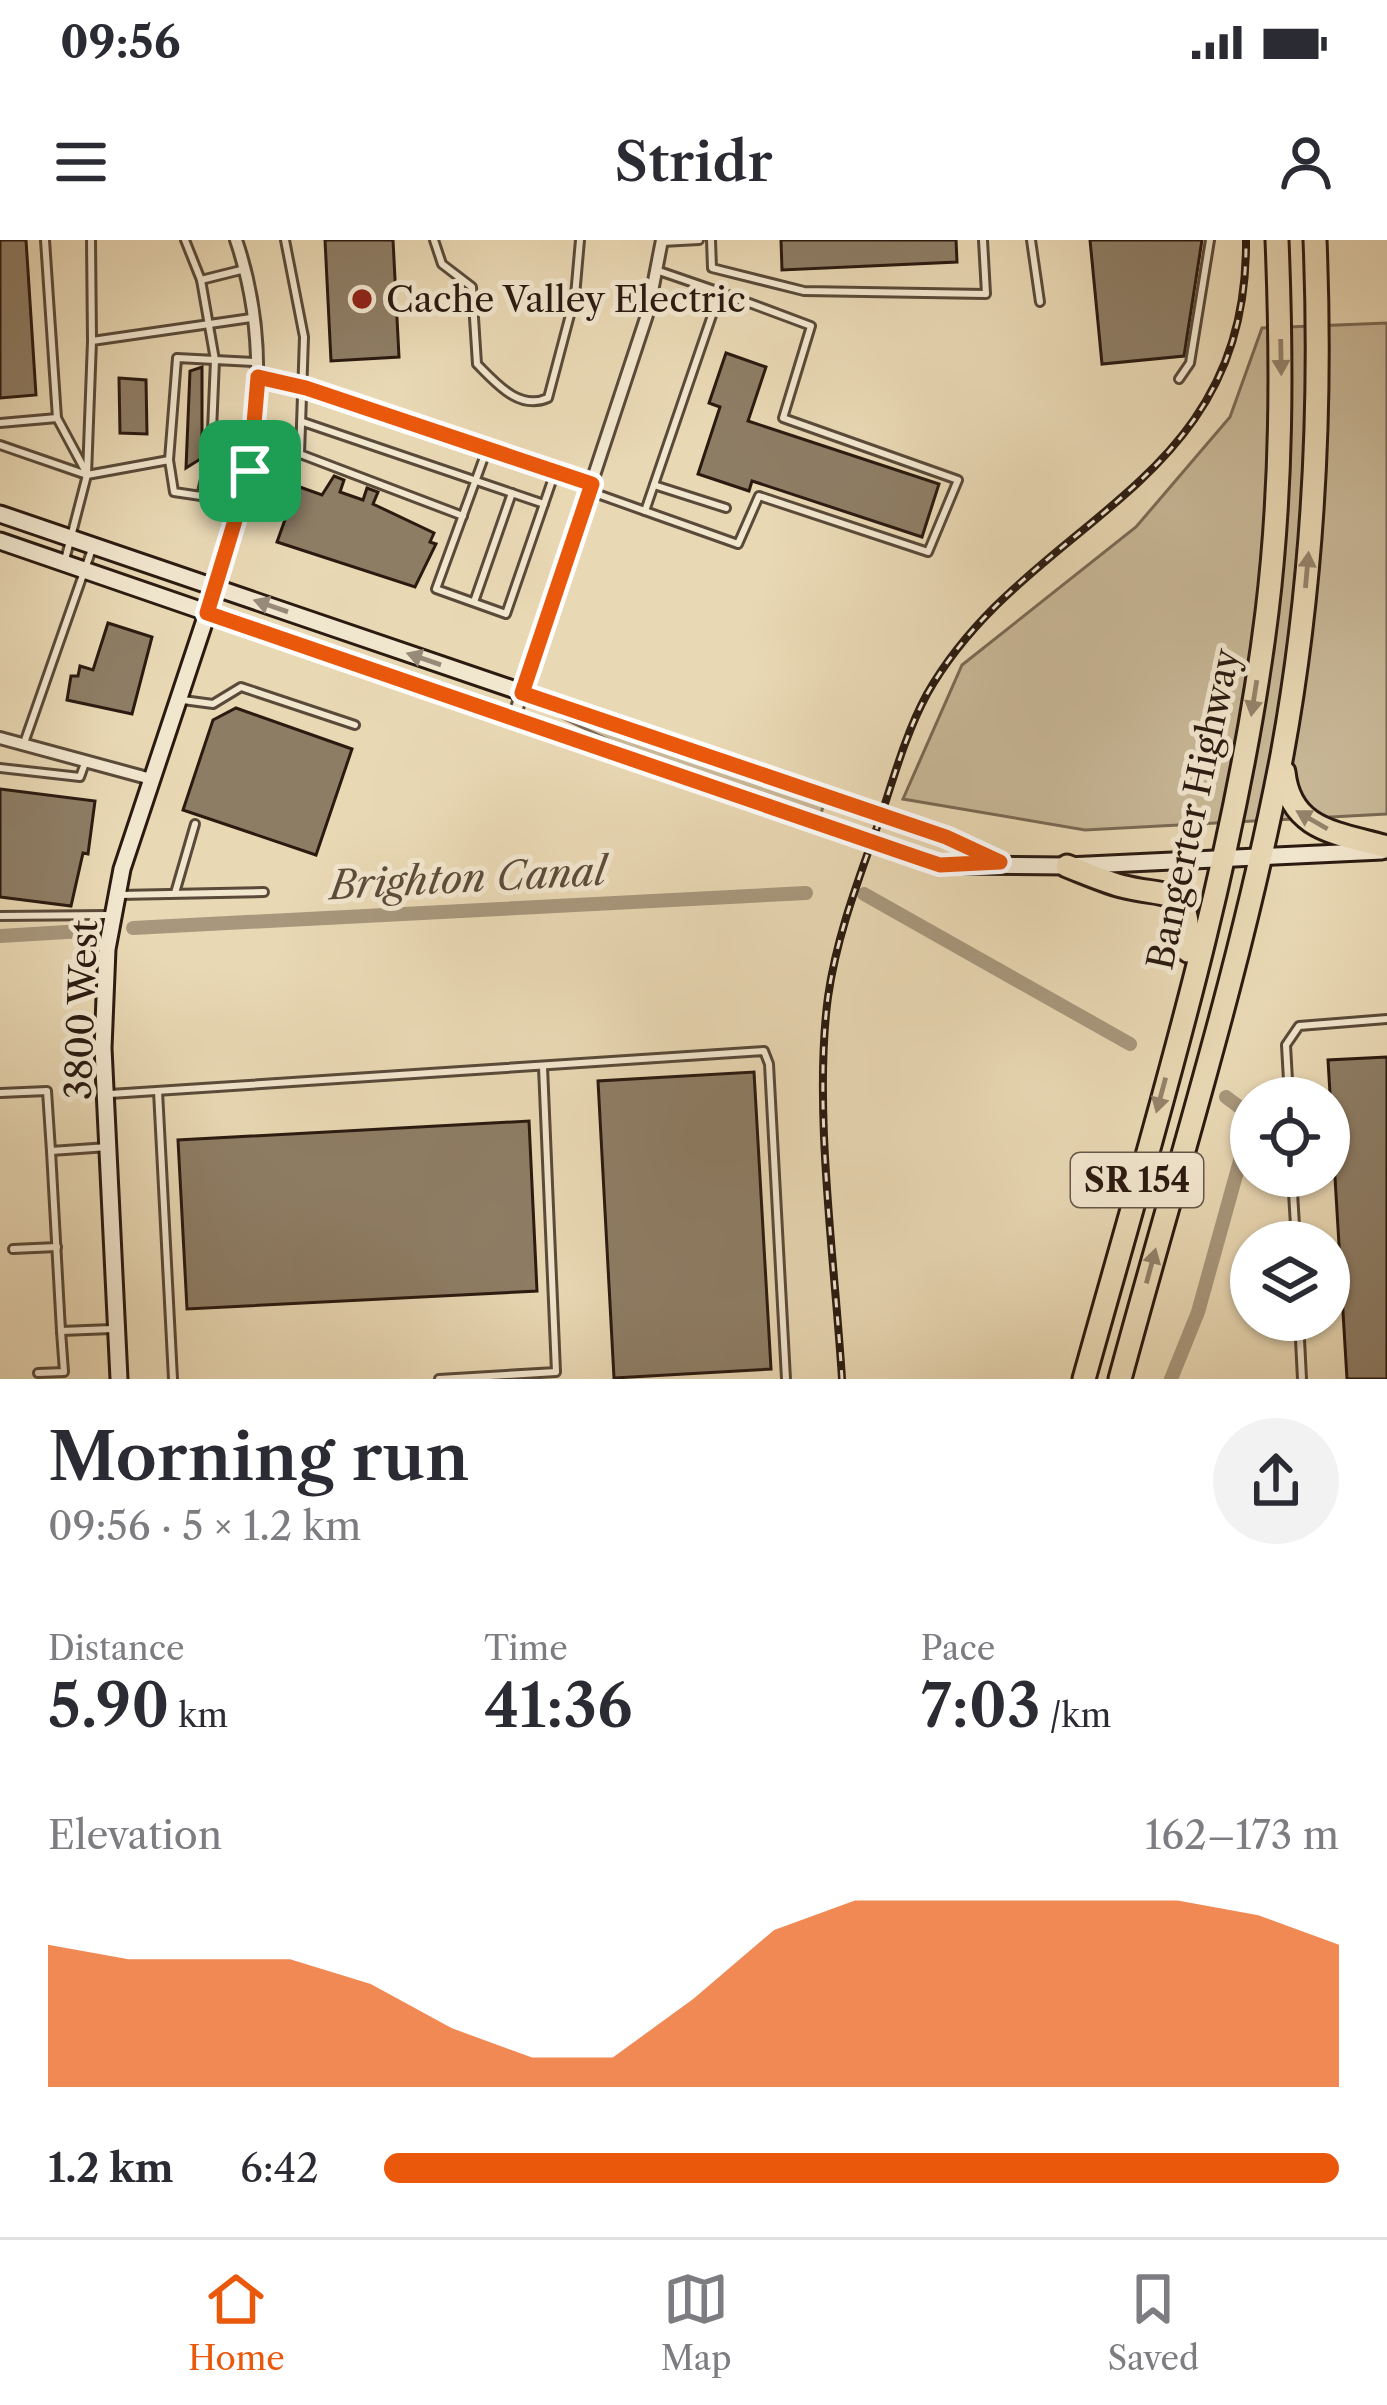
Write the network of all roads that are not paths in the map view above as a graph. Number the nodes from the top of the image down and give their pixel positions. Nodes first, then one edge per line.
1 (45, 240) edge
2 (91, 240) edge
3 (185, 240) edge
4 (236, 240) edge
5 (285, 240) edge
6 (434, 240) edge
7 (580, 240) edge
8 (699, 240) edge
9 (711, 240) edge
10 (983, 240) edge
11 (1030, 240) edge
12 (1210, 240) edge
13 (1277, 240) edge
14 (1315, 240) edge
15 (662, 241) edge
16 (244, 269) junction
17 (659, 271) junction
18 (201, 280) junction
19 (720, 292) junction
20 (1040, 302) dead end
21 (254, 318) junction
22 (209, 324) junction
23 (92, 341) junction
24 (215, 360) junction
25 (258, 362) junction
26 (258, 377) junction
27 (1178, 379) dead end
28 (306, 388) junction
29 (57, 418) junction
30 (302, 422) junction
31 (0, 423) edge
32 (0, 445) edge
33 (487, 449) junction
34 (169, 460) junction
35 (555, 472) junction
36 (87, 476) junction
37 (476, 481) junction
38 (654, 485) junction
39 (591, 488) junction
40 (512, 493) junction
41 (544, 504) junction
42 (726, 508) dead end
43 (645, 511) junction
44 (0, 514) edge
45 (463, 517) junction
46 (71, 538) junction
47 (0, 541) edge
48 (93, 545) junction
49 (64, 563) junction
50 (85, 571) junction
51 (216, 587) junction
52 (474, 602) junction
53 (207, 613) junction
54 (522, 693) junction
55 (179, 699) junction
56 (514, 717) junction
57 (355, 725) dead end
58 (0, 738) edge
59 (24, 743) junction
60 (1282, 753) junction
61 (86, 760) junction
62 (0, 768) edge
63 (151, 778) junction
64 (195, 824) dead end
65 (1387, 849) edge
66 (1258, 859) junction
67 (1221, 860) junction
68 (1000, 862) junction
69 (1067, 866) junction
70 (264, 892) dead end
71 (175, 893) junction
72 (115, 895) junction
73 (112, 915) junction
74 (0, 916) edge
75 (1190, 982) junction
76 (1387, 1019) edge
77 (542, 1067) junction
78 (1287, 1077) edge
79 (158, 1091) junction
80 (0, 1093) edge
81 (106, 1094) junction
82 (109, 1148) junction
83 (51, 1151) junction
84 (57, 1247) junction
85 (13, 1249) dead end
86 (117, 1329) junction
87 (61, 1330) junction
88 (1300, 1341) edge
89 (38, 1373) dead end
90 (556, 1375) edge
91 (119, 1379) edge
92 (173, 1379) edge
93 (439, 1379) edge
94 (786, 1379) edge
95 (1084, 1379) edge
96 (1120, 1379) edge
97 (1302, 1379) edge

1 - 29 lane
2 - 23 lane
3 - 18 lane
4 - 16 street
5 - 28 lane
6 - 7 lane
8 - 15 lane
9 - 10 lane
11 - 20 lane
12 - 27 lane
13 -> 67 highway, Bangerter Highway / SR 154
60 -> 14 highway, Bangerter Highway / SR 154
15 - 17 street
16 - 18 lane
16 - 21 street
17 - 19 lane
17 - 39 street
18 - 22 lane
19 - 38 lane
19 - 43 lane
21 - 22 lane
21 - 25 street
22 - 23 lane
22 - 24 lane
23 - 36 lane
24 - 25 lane
24 - 34 lane
24 - 34 lane
25 - 26 street
26 - 28 lane
26 - 51 street
28 - 30 lane
28 - 33 lane
29 - 31 lane
29 - 36 lane
30 - 37 lane
30 - 45 lane
32 - 36 lane
33 - 35 lane
33 - 37 lane
34 - 36 lane
35 - 39 lane
35 - 41 lane
36 - 46 lane
37 - 40 lane
37 - 45 lane
38 - 42 lane
38 - 43 lane
39 - 43 lane
39 - 54 street
40 - 41 lane
40 - 52 lane
41 - 52 lane
44 - 46 main road
45 - 52 lane
46 - 48 main road
46 - 49 lane
47 - 49 main road
48 - 50 lane
48 - 51 main road
49 - 50 main road
50 - 53 main road
50 - 59 lane
51 - 53 main road, 3800 West
54 -> 51 main road
53 - 55 main road, 3800 West
53 - 56 main road
54 - 56 street
54 - 68 main road
55 - 57 lane
55 - 63 main road, 3800 West
56 - 68 main road
58 - 59 street
59 - 61 street
65 -> 60 highway
60 - 66 highway, Bangerter Highway / SR 154
61 - 62 lane
61 - 63 street
63 - 72 main road, 3800 West
64 - 71 lane
65 - 66 main road
66 - 67 main road
96 -> 66 highway, Bangerter Highway / SR 154
67 - 69 main road
67 - 75 highway, Bangerter Highway / SR 154
68 - 69 main road
69 - 75 highway
70 - 71 lane
71 - 72 lane
72 - 73 main road, 3800 West
73 - 74 lane
73 - 81 main road, 3800 West
75 -> 95 highway, Bangerter Highway / SR 154
76 - 78 lane
77 - 79 lane
77 - 90 lane
77 - 94 lane
79 - 81 lane
79 - 92 lane
80 - 83 lane
81 - 82 main road, 3800 West
82 - 83 lane
82 - 86 main road, 3800 West
83 - 84 lane
84 - 85 lane
84 - 87 lane
86 - 87 lane
86 - 91 main road, 3800 West
87 - 89 lane
88 - 97 lane
90 - 93 lane

